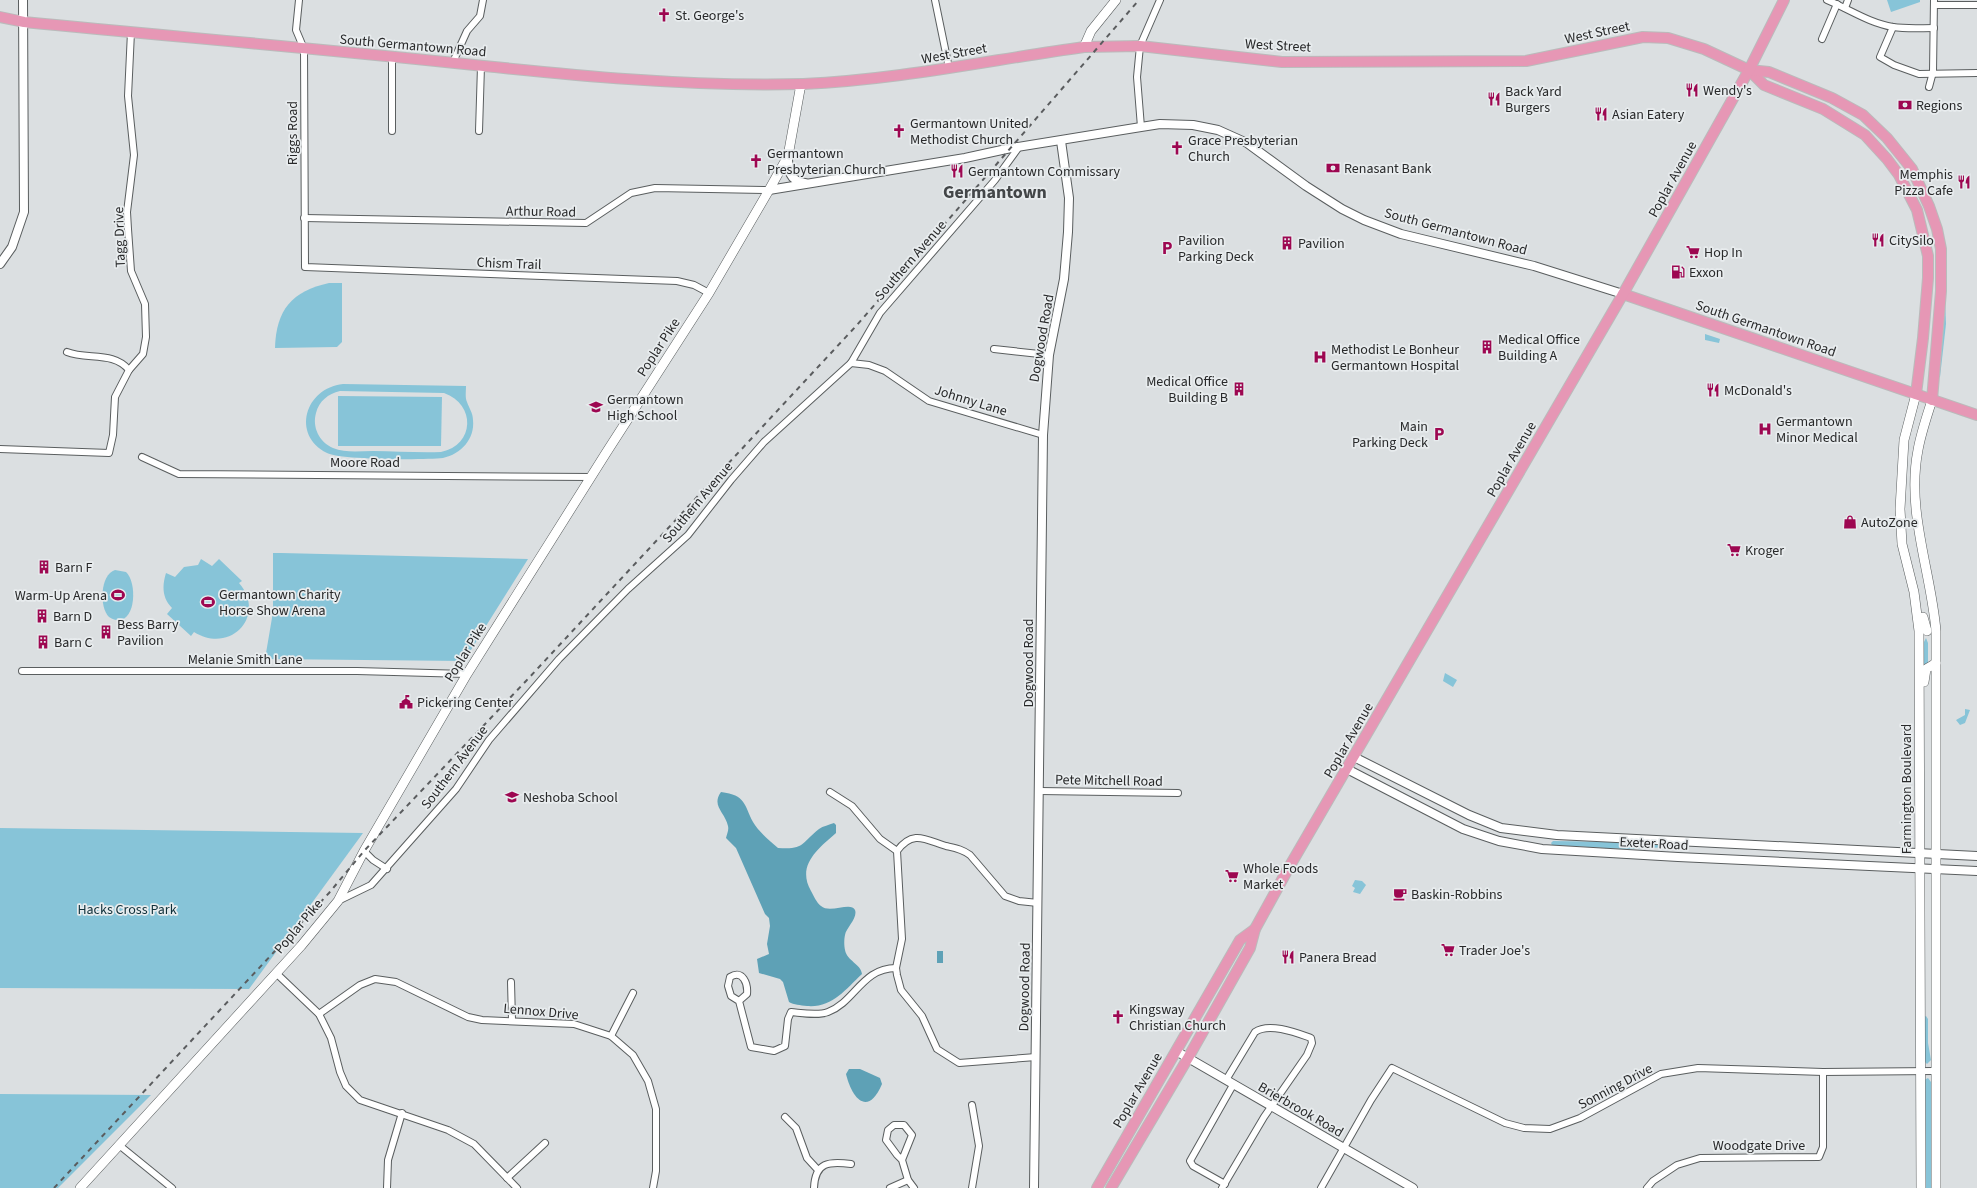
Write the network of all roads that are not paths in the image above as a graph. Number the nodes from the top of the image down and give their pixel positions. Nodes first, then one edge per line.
1 (23, 0) edge
2 (299, 0) edge
3 (483, 0) edge
4 (935, 0) edge
5 (1116, 0) edge
6 (1160, 0) edge
7 (1784, 0) edge
8 (1827, 0) edge
9 (1848, 0) edge
10 (1934, 2) edge
11 (1837, 4) junction
12 (1977, 5) edge
13 (1845, 8) junction
14 (0, 17) edge
15 (24, 22) junction
16 (0, 25) edge
17 (1893, 27) junction
18 (1934, 28) junction
19 (131, 32) junction
20 (1822, 40) dead end
21 (1140, 46) junction
22 (1084, 47) junction
23 (304, 49) junction
24 (392, 57) junction
25 (453, 62) junction
26 (481, 66) junction
27 (949, 68) junction
28 (1749, 70) junction
29 (1933, 72) junction
30 (1977, 73) edge
31 (801, 84) junction
32 (1929, 87) dead end
33 (1141, 127) junction
34 (479, 131) dead end
35 (392, 132) dead end
36 (1061, 141) junction
37 (1019, 147) junction
38 (788, 156) junction
39 (809, 184) junction
40 (769, 190) junction
41 (304, 218) junction
42 (1, 262) edge
43 (305, 267) joint
44 (709, 293) junction
45 (1623, 294) junction
46 (994, 349) dead end
47 (68, 352) dead end
48 (1049, 355) junction
49 (852, 363) junction
50 (129, 370) junction
51 (1916, 394) junction
52 (1932, 400) junction
53 (1977, 415) edge
54 (1043, 435) junction
55 (0, 449) edge
56 (142, 457) dead end
57 (591, 477) junction
58 (1927, 631) junction
59 (1936, 664) junction
60 (22, 670) dead end
61 (467, 674) junction
62 (1920, 705) junction
63 (1920, 729) junction
64 (1936, 729) junction
65 (1354, 757) junction
66 (1347, 769) junction
67 (1040, 791) junction
68 (830, 792) dead end
69 (1178, 794) dead end
70 (364, 850) junction
71 (898, 851) junction
72 (1920, 852) junction
73 (1936, 853) junction
74 (1977, 856) edge
75 (1920, 868) junction
76 (386, 869) junction
77 (1936, 869) junction
78 (1977, 871) edge
79 (338, 901) junction
80 (1038, 903) junction
81 (1256, 929) junction
82 (896, 968) junction
83 (276, 973) junction
84 (511, 982) dead end
85 (633, 993) dead end
86 (739, 1001) dead end
87 (319, 1014) junction
88 (512, 1020) junction
89 (611, 1036) junction
90 (1176, 1051) junction
91 (1036, 1057) junction
92 (1188, 1058) junction
93 (1920, 1071) junction
94 (1935, 1071) junction
95 (1824, 1072) junction
96 (1226, 1080) junction
97 (1233, 1085) junction
98 (972, 1105) dead end
99 (1271, 1106) junction
100 (402, 1113) junction
101 (785, 1117) dead end
102 (545, 1143) dead end
103 (119, 1145) junction
104 (1344, 1148) junction
105 (902, 1160) junction
106 (851, 1164) dead end
107 (818, 1170) junction
108 (507, 1178) junction
109 (908, 1180) junction
110 (1223, 1186) edge
111 (80, 1188) edge
112 (172, 1188) edge
113 (387, 1188) edge
114 (517, 1188) edge
115 (653, 1188) edge
116 (814, 1188) edge
117 (890, 1188) edge
118 (914, 1188) edge
119 (972, 1188) edge
120 (1034, 1188) edge
121 (1097, 1188) edge
122 (1111, 1188) edge
123 (1321, 1188) edge
124 (1413, 1188) edge
125 (1647, 1188) edge
126 (1922, 1188) edge
127 (1936, 1188) edge

1 - 15 street
2 - 23 street, Riggs Road
3 - 25 street
4 - 27 street
5 - 22 main road
6 - 21 street
7 - 28 main road, Poplar Avenue
8 - 11 street
9 - 13 street
10 - 12 street
10 - 18 street
11 - 13 street
11 - 20 street
13 - 17 street
14 - 15 main road, South Germantown Road
15 - 16 main road, South Germantown Road
15 - 19 main road, South Germantown Road
15 - 42 street
17 - 18 street
17 - 29 street
18 - 29 street
19 - 23 main road, South Germantown Road
19 - 50 street, Tagg Drive
21 - 22 main road, West Street
21 - 28 main road, West Street
21 - 33 street
22 - 27 main road, West Street
23 - 24 main road, South Germantown Road
23 - 41 street, Riggs Road
24 - 25 main road, South Germantown Road
24 - 35 street
25 - 26 main road, South Germantown Road
26 - 31 main road, South Germantown Road
26 - 34 street
27 - 31 main road, West Street
28 - 45 main road, Poplar Avenue
28 - 51 main road
28 - 52 main road
29 - 30 street
29 - 32 street
31 - 38 main road, Poplar Pike
33 - 36 street, South Germantown Road
33 - 45 street, South Germantown Road
36 - 37 street, South Germantown Road
36 - 48 street, Dogwood Road
37 - 39 street, South Germantown Road
37 - 49 street, Southern Avenue
38 - 39 street
38 - 40 main road, Poplar Pike
39 - 40 street, South Germantown Road
40 - 41 street, Arthur Road
40 - 44 main road, Poplar Pike
41 - 43 street, Riggs Road
43 - 44 street, Chism Trail
44 - 57 main road, Poplar Pike
45 - 51 main road, South Germantown Road
45 - 65 main road, Poplar Avenue
46 - 48 street
47 - 50 street
48 - 54 street, Dogwood Road
49 - 54 street, Johnny Lane
49 - 76 street, Southern Avenue
50 - 55 street, Tagg Drive
51 - 52 main road, South Germantown Road
51 - 58 main road, Farmington Boulevard
52 - 53 main road, South Germantown Road
52 - 58 main road, Farmington Boulevard
54 - 67 street, Dogwood Road
56 - 57 street, Moore Road
57 - 61 main road, Poplar Pike
58 - 59 main road, Farmington Boulevard
58 - 62 main road, Farmington Boulevard
59 - 62 main road
59 - 64 main road, Farmington Boulevard
60 - 61 street, Melanie Smith Lane
61 - 70 main road, Poplar Pike
62 - 63 main road, Farmington Boulevard
63 - 64 main road
63 - 72 main road, Farmington Boulevard
64 - 73 main road, Farmington Boulevard
65 - 66 main road, Poplar Avenue
65 - 72 street, Exeter Road
66 - 75 street, Exeter Road
66 - 81 main road, Poplar Avenue
67 - 69 street, Pete Mitchell Road
67 - 80 street, Dogwood Road
68 - 71 street
70 - 76 street
70 - 79 main road, Poplar Pike
71 - 80 street
71 - 82 street
72 - 73 street, Exeter Road
72 - 75 main road, Farmington Boulevard
73 - 74 street, Exeter Road
73 - 77 main road, Farmington Boulevard
75 - 77 street, Exeter Road
75 - 93 main road, Farmington Boulevard
76 - 79 street, Southern Avenue
77 - 78 street, Exeter Road
77 - 94 main road, Farmington Boulevard
79 - 83 main road, Poplar Pike
80 - 91 street, Dogwood Road
81 - 90 main road, Poplar Avenue
81 - 92 main road, Poplar Avenue
82 - 86 street
82 - 91 street
83 - 87 street
83 - 103 main road, Poplar Pike
84 - 88 street
85 - 89 street
87 - 88 street, Lennox Drive
87 - 100 street
88 - 89 street, Lennox Drive
89 - 115 street, Lennox Drive
90 - 92 street, Brierbrook Road
90 - 121 main road, Poplar Avenue
91 - 120 street, Dogwood Road
92 - 96 street, Brierbrook Road
92 - 122 main road, Poplar Avenue
93 - 94 street, Sonning Drive
93 - 95 street, Sonning Drive
93 - 126 main road, Farmington Boulevard
94 - 127 main road, Farmington Boulevard
95 - 104 street, Sonning Drive
95 - 125 street, Woodgate Drive
96 - 97 street, Brierbrook Road
96 - 99 street
97 - 99 street, Brierbrook Road
97 - 110 street
98 - 119 street
99 - 104 street, Brierbrook Road
99 - 110 street
100 - 108 street
100 - 113 street
101 - 107 street
102 - 108 street
103 - 111 main road, Poplar Pike
103 - 112 street
104 - 123 street
104 - 124 street, Brierbrook Road
105 - 105 street
105 - 109 street
106 - 107 street
107 - 116 street
108 - 114 street
109 - 117 street
109 - 118 street

